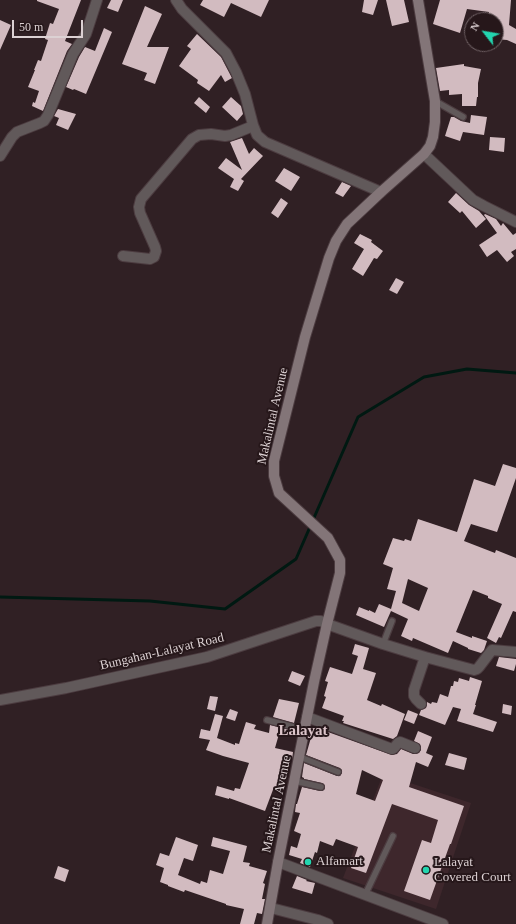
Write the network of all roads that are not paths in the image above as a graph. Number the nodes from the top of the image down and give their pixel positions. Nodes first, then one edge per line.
1 (97, 0) edge
2 (176, 0) edge
3 (418, 0) edge
4 (435, 101) junction
5 (463, 117) dead end
6 (253, 126) junction
7 (424, 154) junction
8 (0, 156) edge
9 (381, 192) junction
10 (516, 222) edge
11 (123, 256) dead end
12 (392, 621) dead end
13 (327, 624) junction
14 (382, 644) junction
15 (516, 652) edge
16 (425, 657) junction
17 (0, 700) edge
18 (421, 704) dead end
19 (307, 717) junction
20 (267, 720) dead end
21 (305, 730) junction
22 (415, 748) dead end
23 (300, 757) junction
24 (338, 772) dead end
25 (295, 781) junction
26 (321, 788) dead end
27 (393, 836) dead end
28 (278, 862) junction
29 (365, 895) junction
30 (270, 908) junction
31 (267, 924) edge
32 (328, 924) edge
33 (443, 924) edge

1 - 8 street
2 - 6 street
3 - 4 main road, Makalintal Avenue
4 - 5 lane
4 - 7 main road, Makalintal Avenue
6 - 9 street
6 - 11 street
7 - 9 main road, Makalintal Avenue
7 - 10 street
9 - 13 main road, Makalintal Avenue
12 - 14 lane
13 - 14 street, Bungahan-Lalayat Road
13 - 17 street, Bungahan-Lalayat Road
13 - 19 main road, Makalintal Avenue
14 - 16 street, Bungahan-Lalayat Road
15 - 16 street, Bungahan-Lalayat Road
16 - 18 street
19 - 21 main road, Makalintal Avenue
19 - 22 street
20 - 21 lane
21 - 23 main road, Makalintal Avenue
23 - 24 lane
23 - 25 main road, Makalintal Avenue
25 - 26 lane
25 - 28 main road, Makalintal Avenue
27 - 29 lane
28 - 29 street
28 - 30 main road, Makalintal Avenue
29 - 33 street
30 - 31 main road, Makalintal Avenue
30 - 32 street

